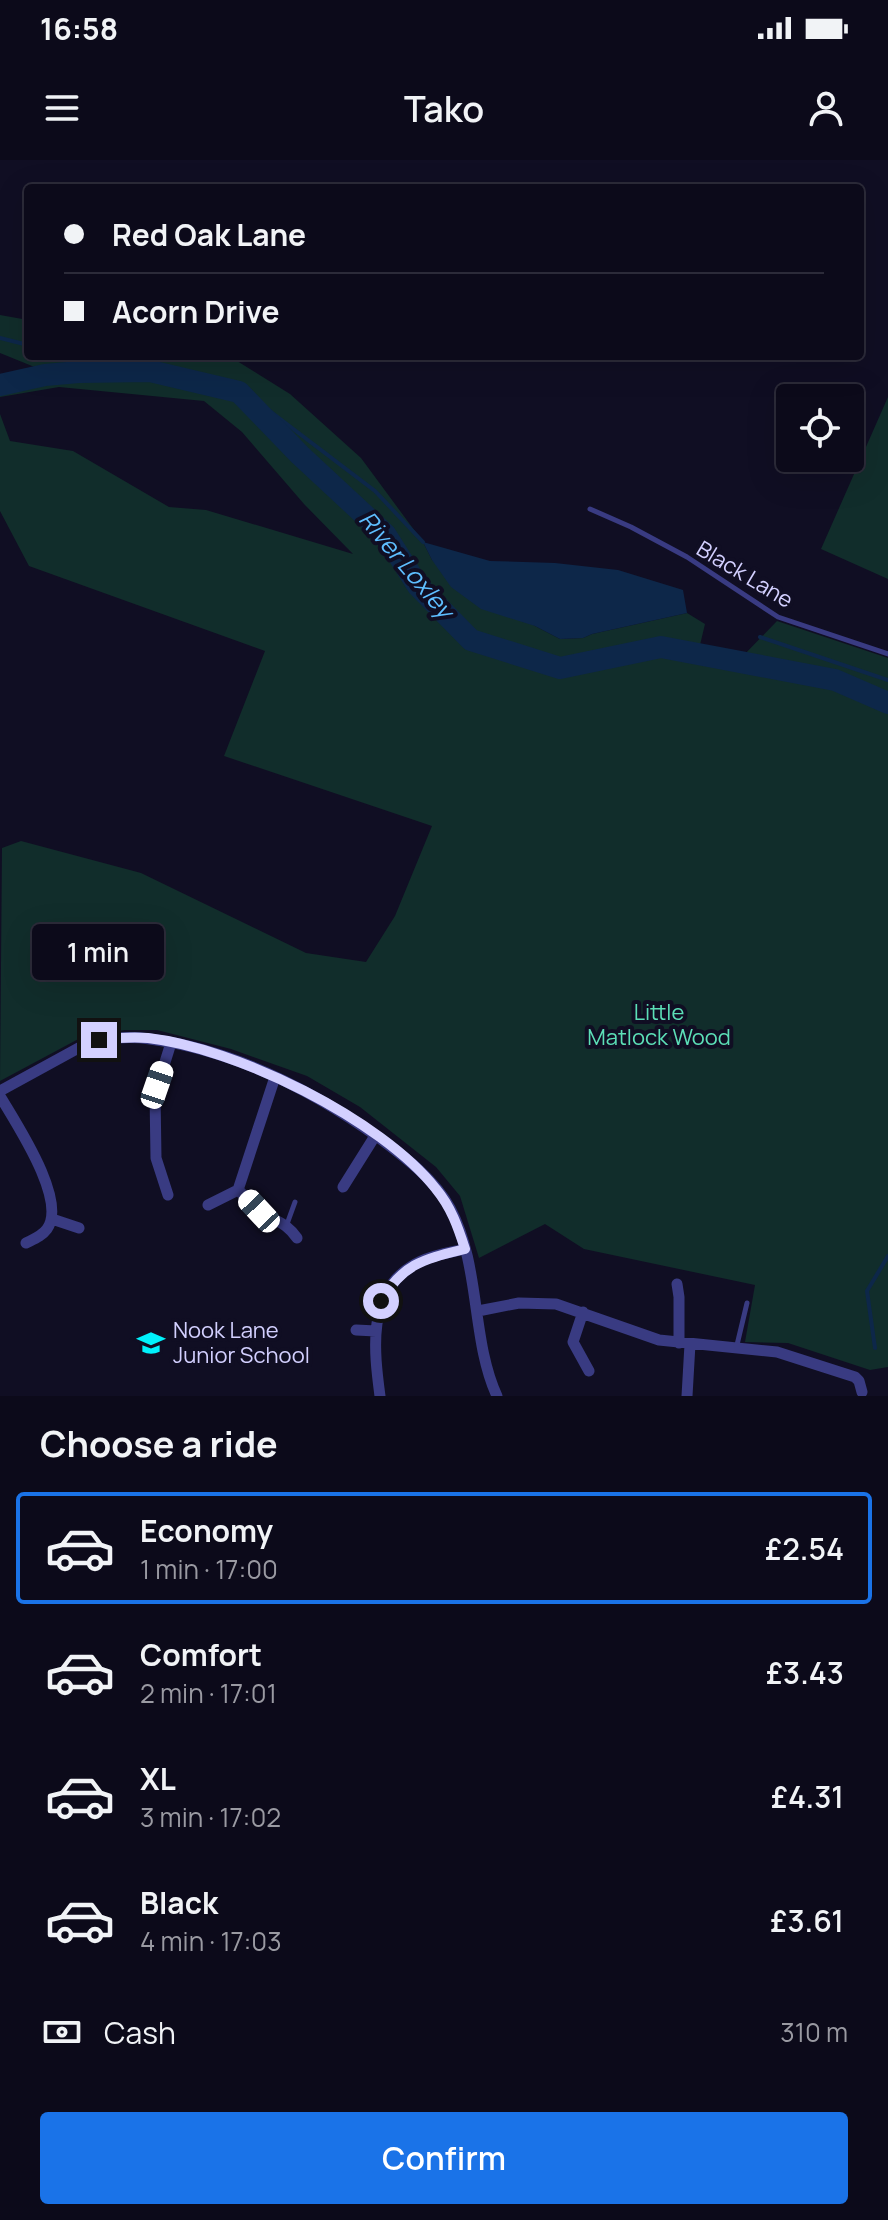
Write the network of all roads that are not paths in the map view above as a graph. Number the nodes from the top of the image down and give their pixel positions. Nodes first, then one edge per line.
1 (590, 509) dead end
2 (888, 654) edge
3 (171, 1043) junction
4 (275, 1077) junction
5 (0, 1093) edge
6 (375, 1136) junction
7 (343, 1187) dead end
8 (238, 1190) junction
9 (168, 1195) dead end
10 (295, 1202) dead end
11 (208, 1205) dead end
12 (52, 1219) junction
13 (287, 1224) junction
14 (79, 1228) dead end
15 (297, 1238) dead end
16 (26, 1243) dead end
17 (465, 1249) junction
18 (677, 1284) dead end
19 (747, 1303) dead end
20 (478, 1311) junction
21 (583, 1312) junction
22 (356, 1330) dead end
23 (376, 1331) junction
24 (685, 1344) junction
25 (736, 1349) junction
26 (589, 1371) dead end
27 (862, 1392) dead end
28 (380, 1396) edge
29 (497, 1396) edge
30 (687, 1396) edge

1 - 2 lane, Black Lane
3 - 4 street
3 - 5 street
3 - 9 street
4 - 6 street
4 - 8 street
5 - 12 street
6 - 7 street
6 - 17 street
8 - 11 street
8 - 13 street
10 - 13 lane
12 - 14 street
12 - 16 street
13 - 15 street
17 - 20 street
17 - 23 street
18 - 24 street
19 - 25 lane
20 - 21 street
20 - 29 street
21 - 24 street
21 - 26 street
22 - 23 street
23 - 28 street
24 - 25 street
24 - 30 street
25 - 27 street

